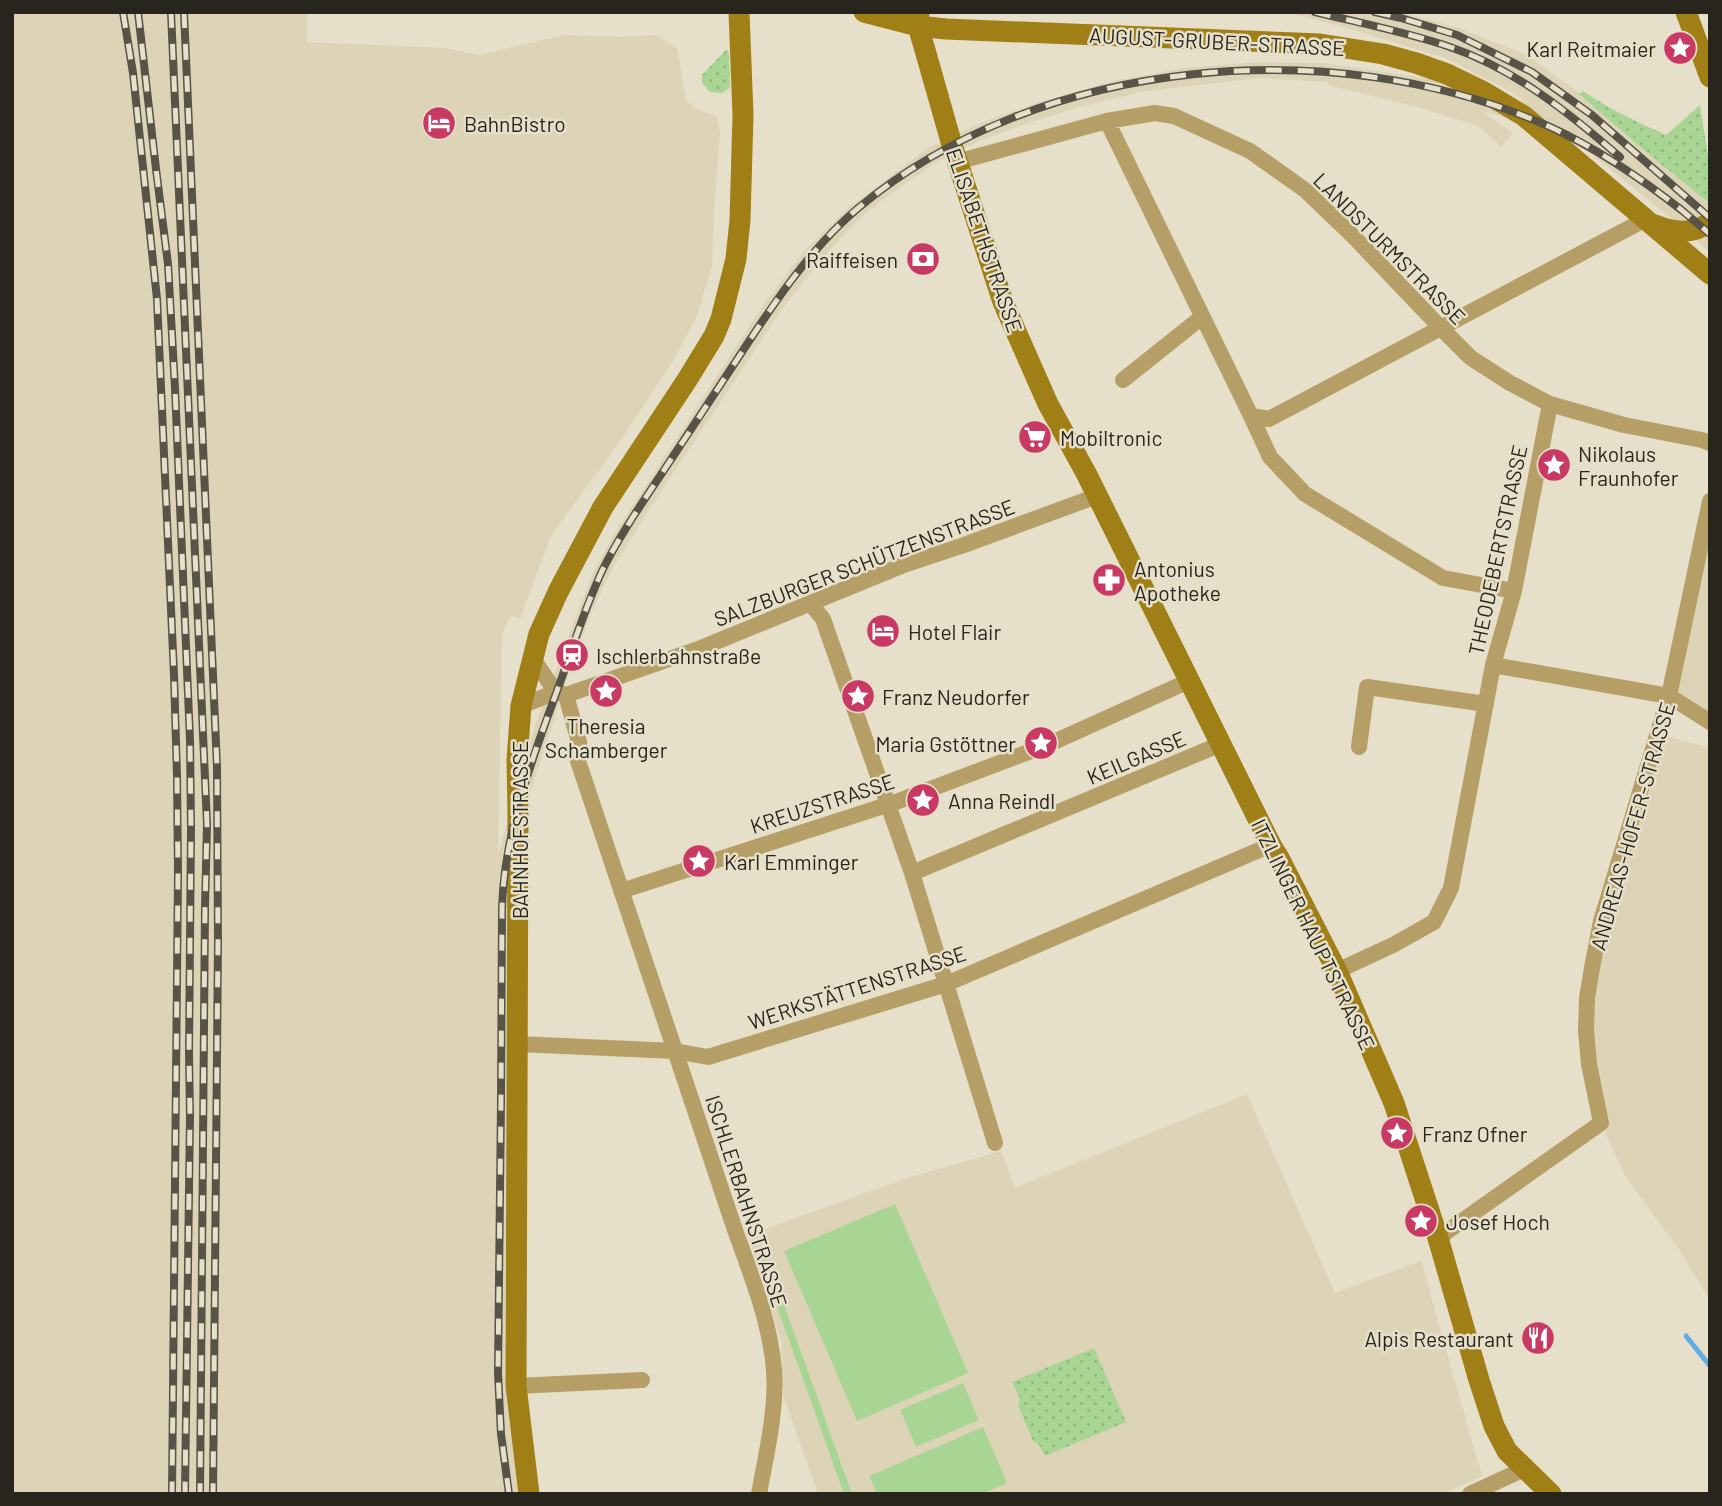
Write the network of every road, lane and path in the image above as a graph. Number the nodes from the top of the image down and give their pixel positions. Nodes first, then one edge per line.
1 (739, 12) edge
2 (864, 12) edge
3 (1686, 12) edge
4 (918, 19) edge
5 (1710, 77) edge
6 (1107, 121) junction
7 (957, 162) junction
8 (1648, 221) junction
9 (1710, 222) edge
10 (1710, 274) edge
11 (1202, 317) junction
12 (1441, 328) junction
13 (1123, 380) dead end
14 (1550, 404) junction
15 (1251, 416) junction
16 (1710, 443) edge
17 (1097, 496) junction
18 (1710, 500) edge
19 (1514, 591) junction
20 (810, 603) junction
21 (533, 659) junction
22 (1493, 665) junction
23 (1189, 681) junction
24 (561, 694) junction
25 (1669, 696) junction
26 (1486, 704) junction
27 (521, 706) junction
28 (1710, 722) edge
29 (1221, 744) junction
30 (1359, 747) dead end
31 (887, 805) junction
32 (1271, 845) junction
33 (912, 873) junction
34 (621, 891) junction
35 (1337, 971) junction
36 (946, 984) junction
37 (518, 1044) junction
38 (675, 1051) junction
39 (995, 1143) dead end
40 (1438, 1238) junction
41 (642, 1380) dead end
42 (516, 1386) junction
43 (1524, 1469) junction
44 (529, 1494) edge
45 (759, 1494) edge
46 (1470, 1494) edge
47 (1551, 1494) edge

1 - 21 main road, BAHNHOFSTRASSE
2 - 4 main road, AUGUST-GRUBER-STRASSE
3 - 5 main road
4 - 7 main road, ELISABETHSTRASSE
4 - 8 main road, AUGUST-GRUBER-STRASSE
6 - 7 street, LANDSTURMSTRASSE
6 - 11 street
6 - 12 street, LANDSTURMSTRASSE
7 - 17 main road, ELISABETHSTRASSE
8 - 9 main road
8 - 10 main road, AUGUST-GRUBER-STRASSE
8 - 12 street
11 - 13 street
11 - 15 street
12 - 14 street, LANDSTURMSTRASSE
12 - 15 street
14 - 16 street, LANDSTURMSTRASSE
14 - 19 street, THEODEBERTSTRASSE
15 - 19 street
17 - 20 street, SALZBURGER SCHÜTZENSTRASSE
17 - 23 main road, ITZLINGER HAUPTSTRASSE
18 - 25 street, ANDREAS-HOFER-STRASSE
19 - 22 street, THEODEBERTSTRASSE
20 - 24 street, SALZBURGER SCHÜTZENSTRASSE
20 - 31 street
21 - 24 street, ISCHLERBAHNSTRASSE
21 - 27 main road, BAHNHOFSTRASSE
22 - 25 street
22 - 26 street, THEODEBERTSTRASSE
23 - 29 main road, ITZLINGER HAUPTSTRASSE
23 - 31 street, KREUZSTRASSE
24 - 27 street, SALZBURGER SCHÜTZENSTRASSE
24 - 34 street, ISCHLERBAHNSTRASSE
25 - 28 street
25 - 40 street, ANDREAS-HOFER-STRASSE
26 - 30 street
26 - 35 street, THEODEBERTSTRASSE
27 - 37 main road, BAHNHOFSTRASSE
29 - 32 main road, ITZLINGER HAUPTSTRASSE
29 - 33 street, KEILGASSE
31 - 33 street
31 - 34 street, KREUZSTRASSE
32 - 35 main road, ITZLINGER HAUPTSTRASSE
32 - 36 street, WERKSTÄTTENSTRASSE
33 - 36 street
34 - 38 street, ISCHLERBAHNSTRASSE
35 - 40 main road, ITZLINGER HAUPTSTRASSE
36 - 38 street, WERKSTÄTTENSTRASSE
36 - 39 street
37 - 38 street, WERKSTÄTTENSTRASSE
37 - 42 main road, BAHNHOFSTRASSE
38 - 45 street, ISCHLERBAHNSTRASSE
40 - 43 main road, ITZLINGER HAUPTSTRASSE
41 - 42 street
42 - 44 main road, BAHNHOFSTRASSE
43 - 46 street
43 - 47 main road, ITZLINGER HAUPTSTRASSE

